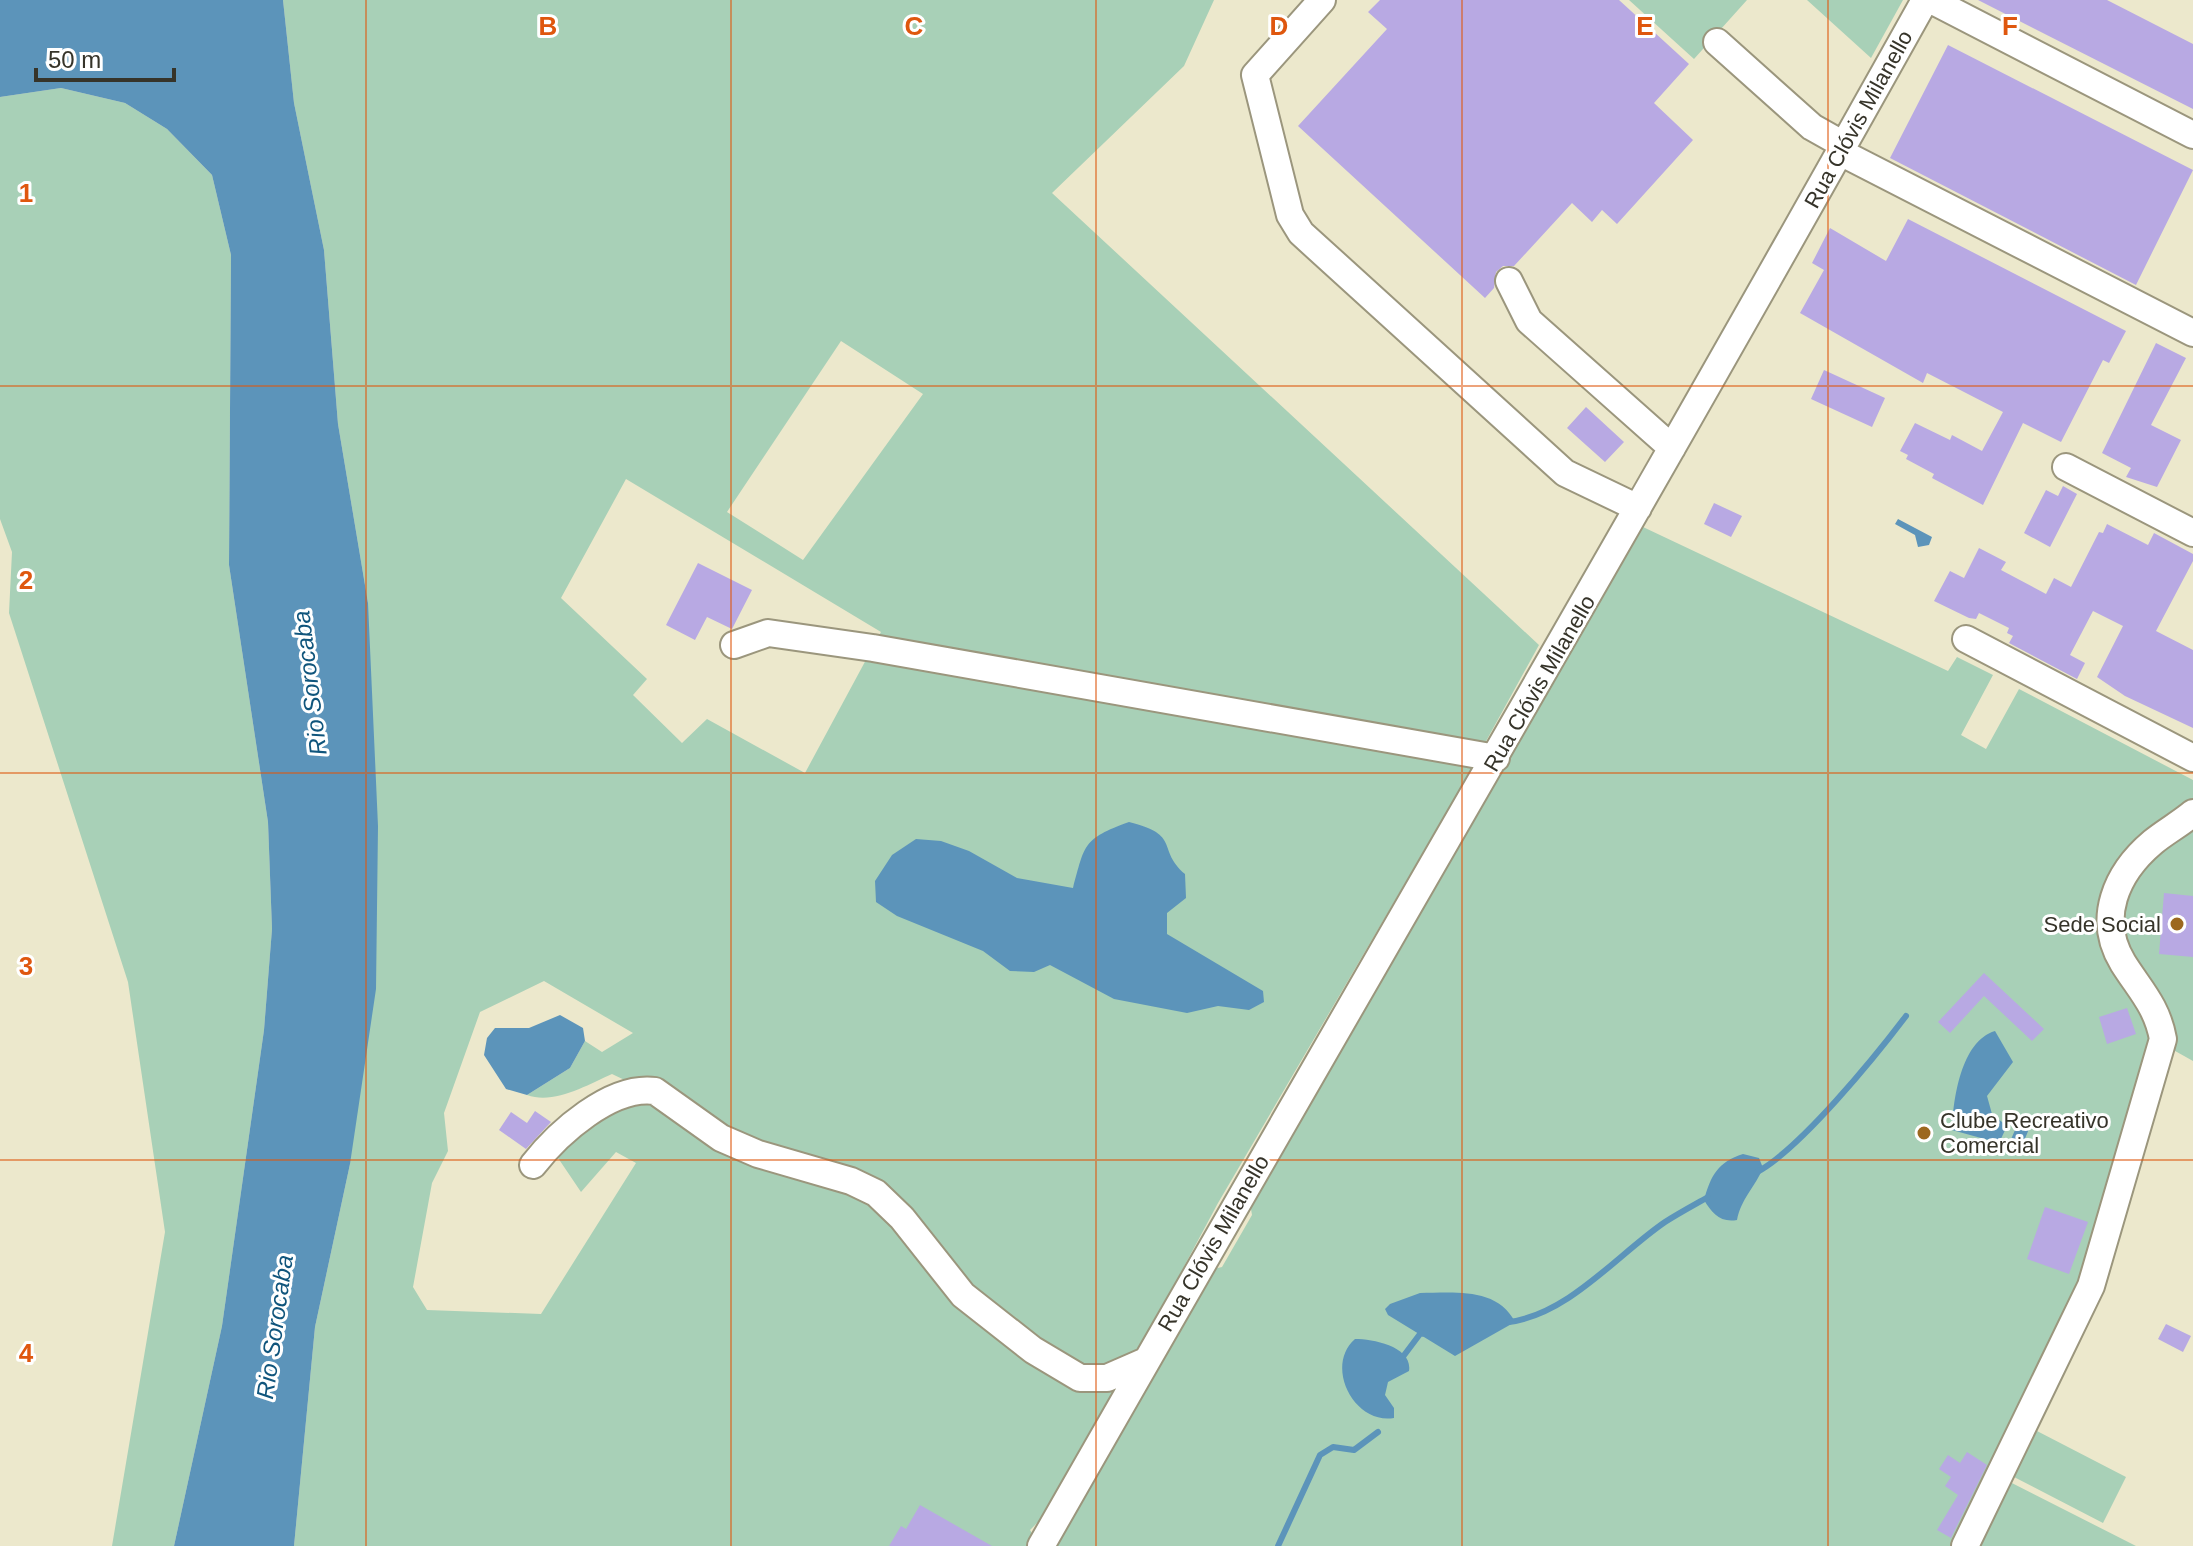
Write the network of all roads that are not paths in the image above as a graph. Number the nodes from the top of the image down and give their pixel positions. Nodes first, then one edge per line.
1 (1322, 0) edge
2 (1925, 0) edge
3 (1931, 0) edge
4 (1717, 42) dead end
5 (2193, 135) edge
6 (1842, 148) junction
7 (1509, 281) dead end
8 (2193, 333) edge
9 (1672, 448) junction
10 (2066, 467) dead end
11 (1638, 508) junction
12 (2193, 533) edge
13 (1966, 639) dead end
14 (734, 645) dead end
15 (1496, 758) junction
16 (2193, 758) edge
17 (2191, 818) edge
18 (533, 1165) dead end
19 (1146, 1361) junction
20 (1057, 1518) junction
21 (1022, 1546) edge
22 (1041, 1546) edge
23 (1965, 1546) edge

1 - 11 street
2 - 6 street, Rua Clóvis Milanello
3 - 5 street
4 - 6 street
6 - 8 street
6 - 9 street, Rua Clóvis Milanello
7 - 9 street
9 - 11 street, Rua Clóvis Milanello
10 - 12 street
11 - 15 street, Rua Clóvis Milanello
13 - 16 street
14 - 15 street
15 - 19 street, Rua Clóvis Milanello
17 - 23 street
18 - 19 street
19 - 20 street, Rua Clóvis Milanello
20 - 21 street
20 - 22 street, Rua Clóvis Milanello

